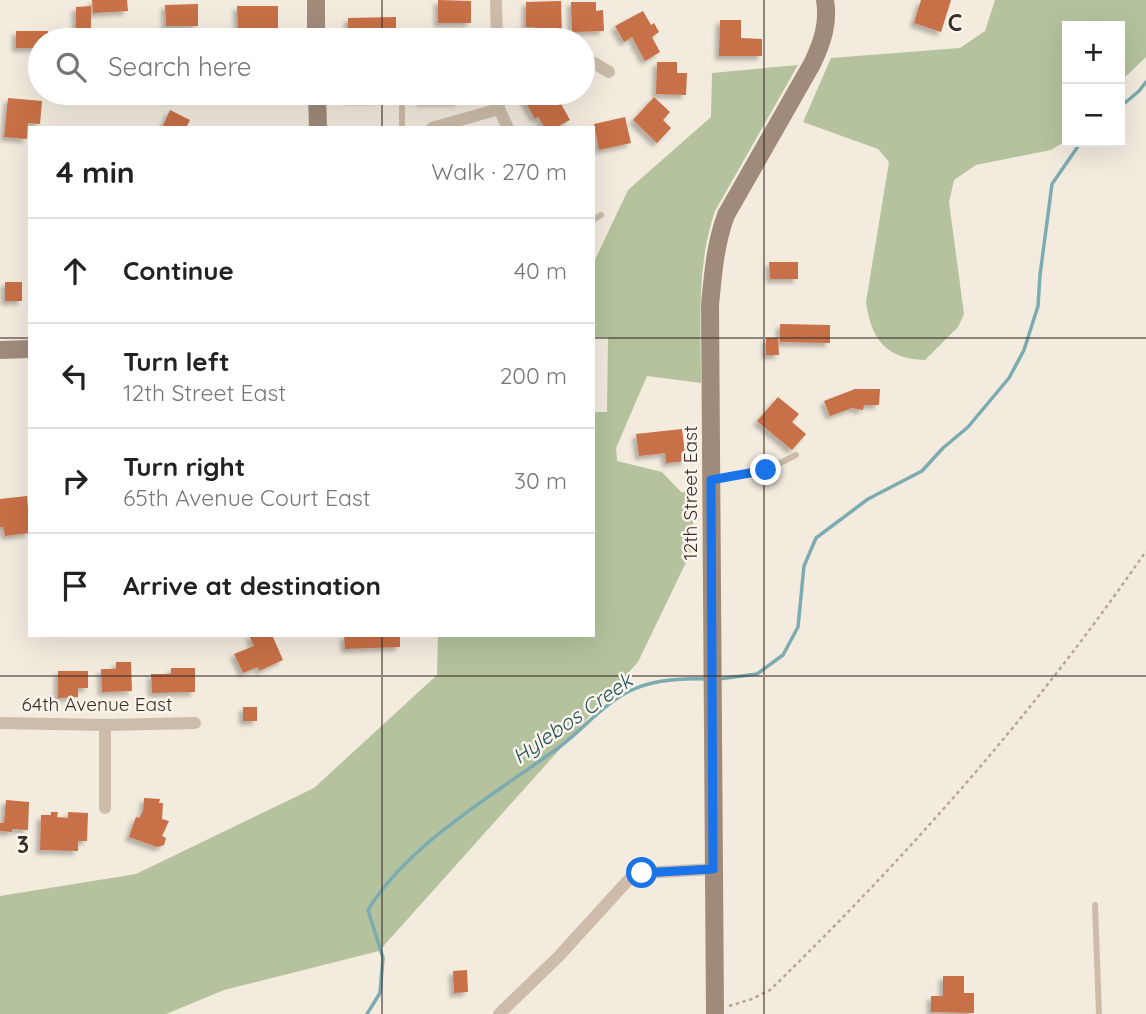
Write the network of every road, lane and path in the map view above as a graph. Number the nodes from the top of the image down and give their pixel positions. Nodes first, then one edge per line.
1 (316, 0) edge
2 (496, 0) edge
3 (825, 0) edge
4 (316, 28) edge
5 (497, 28) edge
6 (595, 64) edge
7 (609, 72) dead end
8 (317, 105) edge
9 (499, 105) edge
10 (402, 107) dead end
11 (499, 109) junction
12 (318, 126) edge
13 (402, 126) edge
14 (439, 126) edge
15 (507, 126) edge
16 (601, 215) dead end
17 (595, 219) edge
18 (28, 349) edge
19 (0, 350) edge
20 (796, 455) dead end
21 (711, 480) junction
22 (1146, 551) edge
23 (0, 723) edge
24 (195, 723) dead end
25 (105, 725) junction
26 (105, 808) dead end
27 (713, 869) junction
28 (1096, 905) dead end
29 (715, 1010) edge
30 (499, 1014) edge
31 (1099, 1014) edge

1 - 4 street
2 - 5 street
3 - 21 street, 12th Street East
6 - 7 street
8 - 12 street
9 - 11 street
10 - 13 lane
11 - 14 street
11 - 15 street
16 - 17 lane
18 - 19 street
20 - 21 lane
21 - 27 street, 12th Street East
22 - 29 path
23 - 25 street, 64th Avenue East
24 - 25 street, 64th Avenue East
25 - 26 street
27 - 29 street, 12th Street East
27 - 30 street
28 - 31 lane

